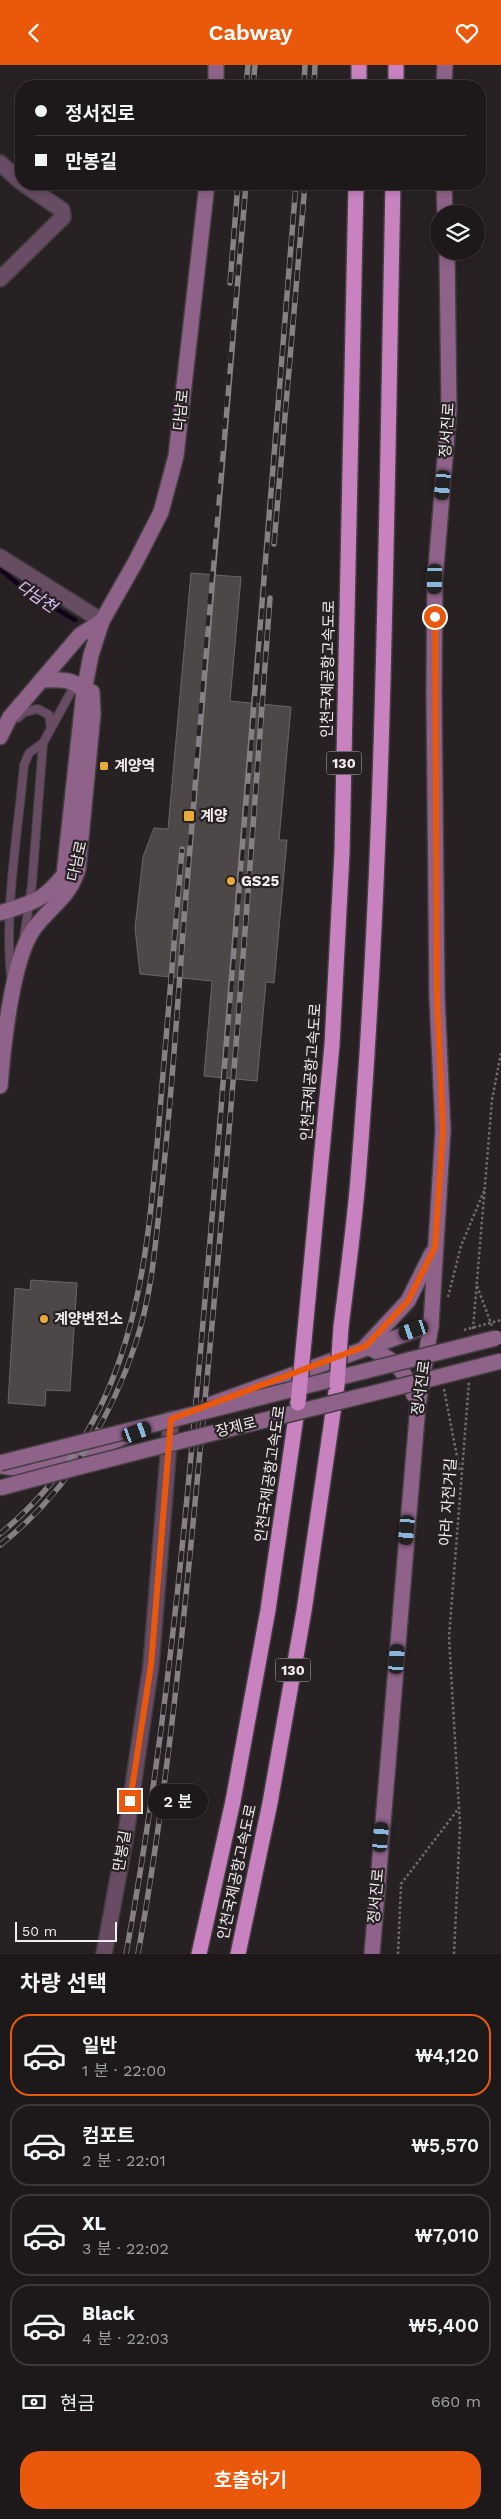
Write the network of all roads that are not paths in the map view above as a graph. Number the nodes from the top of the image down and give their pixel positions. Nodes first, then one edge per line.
1 (216, 65) edge
2 (359, 65) edge
3 (396, 65) edge
4 (445, 65) edge
5 (216, 80) edge
6 (359, 80) edge
7 (396, 80) edge
8 (444, 80) edge
9 (0, 163) edge
10 (15, 177) edge
11 (32, 190) edge
12 (206, 190) edge
13 (356, 190) edge
14 (394, 190) edge
15 (444, 190) edge
16 (445, 205) edge
17 (447, 260) edge
18 (0, 279) edge
19 (0, 557) edge
20 (102, 621) junction
21 (91, 655) junction
22 (42, 679) junction
23 (80, 687) junction
24 (93, 714) junction
25 (51, 727) junction
26 (0, 738) edge
27 (43, 743) junction
28 (29, 904) junction
29 (5, 911) edge
30 (22, 949) junction
31 (13, 993) junction
32 (0, 1077) edge
33 (435, 1247) junction
34 (431, 1325) junction
35 (499, 1337) edge
36 (366, 1346) junction
37 (501, 1361) edge
38 (418, 1405) junction
39 (171, 1419) junction
40 (0, 1464) edge
41 (53, 1465) junction
42 (0, 1488) edge
43 (104, 1954) edge
44 (200, 1954) edge
45 (238, 1954) edge
46 (372, 1954) edge

1 - 5 street
2 - 6 highway
3 - 7 highway
4 - 8 street
9 - 10 street
11 - 18 street
12 - 20 street, 다남로
13 - 44 highway, 인천국제공항고속도로 / 130, bridge
14 - 45 highway, 인천국제공항고속도로 / 130, bridge
15 - 16 street
17 - 33 street, 정서진로
19 - 20 street
20 - 21 street, 다남로
20 - 22 street, 다남로
21 - 23 street, 다남로
21 - 24 street, 다남로
22 - 23 street
22 - 26 street, 다남로
23 - 24 street
23 - 25 lane
23 - 28 street, 다남로
24 - 30 street, 다남로
25 - 26 lane
25 - 27 lane
27 - 28 lane
27 - 29 lane
28 - 29 street, 다남로
28 - 30 lane
29 - 31 lane
30 - 31 street, 다남로
31 - 32 street, 다남로
33 - 34 street, 정서진로
33 - 36 street
34 - 36 street, 장제로
34 - 38 street, 정서진로
35 - 40 street, 장제로, bridge
36 - 38 street
36 - 39 street, 장제로
37 - 42 street, 장제로, bridge
38 - 46 street, 정서진로
39 - 41 street, 장제로
39 - 43 street, 만봉길
40 - 41 street
41 - 42 street, 장제로

